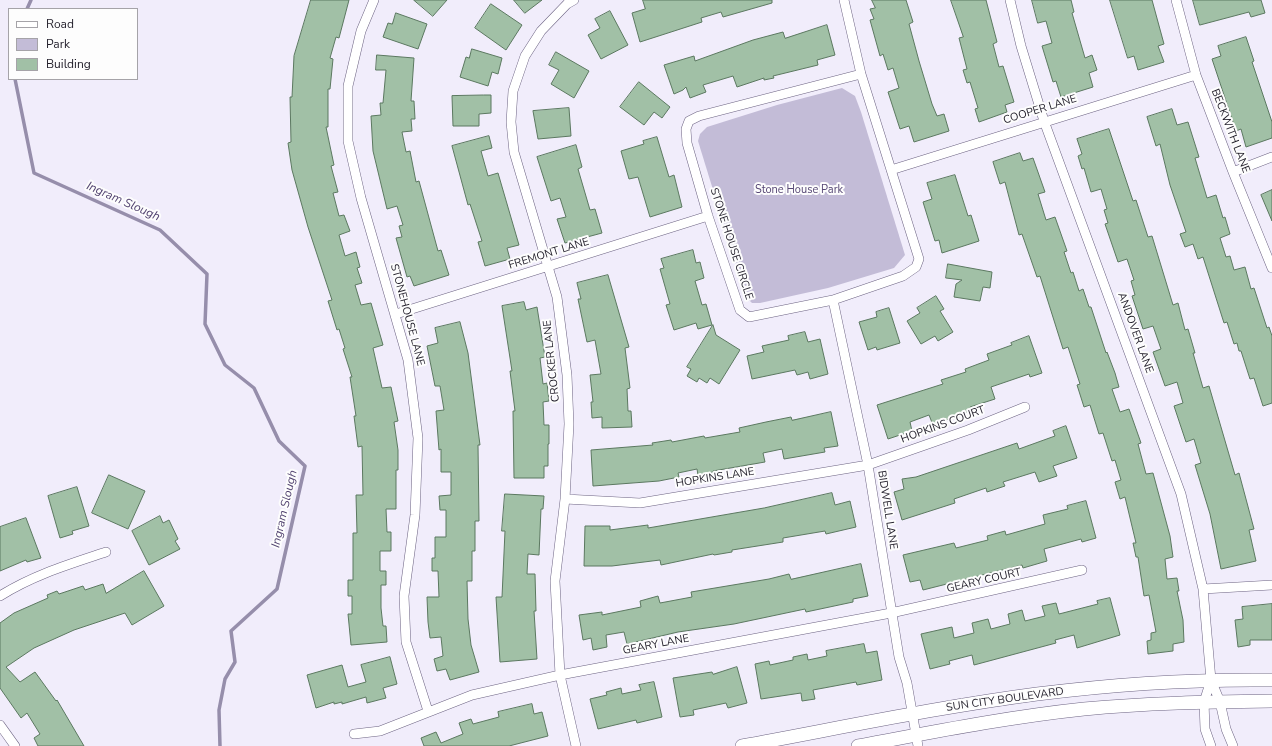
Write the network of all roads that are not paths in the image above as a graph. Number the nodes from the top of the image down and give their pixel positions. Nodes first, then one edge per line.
1 (374, 0) edge
2 (574, 0) edge
3 (844, 0) edge
4 (1010, 0) edge
5 (1176, 0) edge
6 (861, 74) junction
7 (1196, 75) junction
8 (1044, 121) junction
9 (1272, 157) edge
10 (891, 170) junction
11 (1233, 172) junction
12 (708, 216) junction
13 (548, 267) junction
14 (1272, 268) edge
15 (833, 300) junction
16 (396, 314) junction
17 (1025, 407) dead end
18 (868, 464) junction
19 (565, 499) junction
20 (106, 552) dead end
21 (1082, 570) dead end
22 (1272, 585) edge
23 (1203, 590) junction
24 (0, 596) edge
25 (891, 613) junction
26 (560, 675) junction
27 (1211, 680) junction
28 (1272, 680) edge
29 (1272, 701) edge
30 (1204, 702) junction
31 (1220, 702) junction
32 (428, 711) junction
33 (0, 725) edge
34 (915, 730) edge
35 (354, 734) dead end
36 (15, 746) edge
37 (576, 746) edge
38 (742, 746) edge
39 (858, 746) edge
40 (1211, 746) edge
41 (1233, 746) edge

1 - 16 street, STONEHOUSE LANE
2 - 13 street, CROCKER LANE
3 - 6 street
4 - 8 street, ANDOVER LANE
5 - 7 street, BECKWITH LANE
6 - 10 street, STONE HOUSE CIRCLE
6 - 12 street, STONE HOUSE CIRCLE
7 - 8 street, COOPER LANE
7 - 11 street, BECKWITH LANE
8 - 10 street, COOPER LANE
8 - 23 street, ANDOVER LANE
9 - 11 street
10 - 15 street, STONE HOUSE CIRCLE
11 - 14 street, BECKWITH LANE
12 - 13 street, FREMONT LANE
12 - 15 street, STONE HOUSE CIRCLE
13 - 16 street, FREMONT LANE
13 - 19 street, CROCKER LANE
15 - 18 street, BIDWELL LANE
16 - 32 street, STONEHOUSE LANE
17 - 18 street, HOPKINS COURT
18 - 19 street, HOPKINS LANE
18 - 25 street, BIDWELL LANE
19 - 26 street, CROCKER LANE
20 - 24 street
21 - 25 street, GEARY COURT
22 - 23 street
23 - 27 street, ANDOVER LANE
25 - 26 street, GEARY LANE
25 - 34 street, BIDWELL LANE
26 - 32 street, GEARY LANE
26 - 37 street, CROCKER LANE
27 - 28 street, SUN CITY BOULEVARD
27 - 30 street
27 - 31 street
27 - 34 street, SUN CITY BOULEVARD
29 - 31 street, SUN CITY BOULEVARD
30 - 31 street, SUN CITY BOULEVARD
30 - 34 street, SUN CITY BOULEVARD
30 - 40 street
31 - 41 street
32 - 35 street, GEARY LANE
33 - 36 street
34 - 38 street, SUN CITY BOULEVARD
34 - 39 street, SUN CITY BOULEVARD

